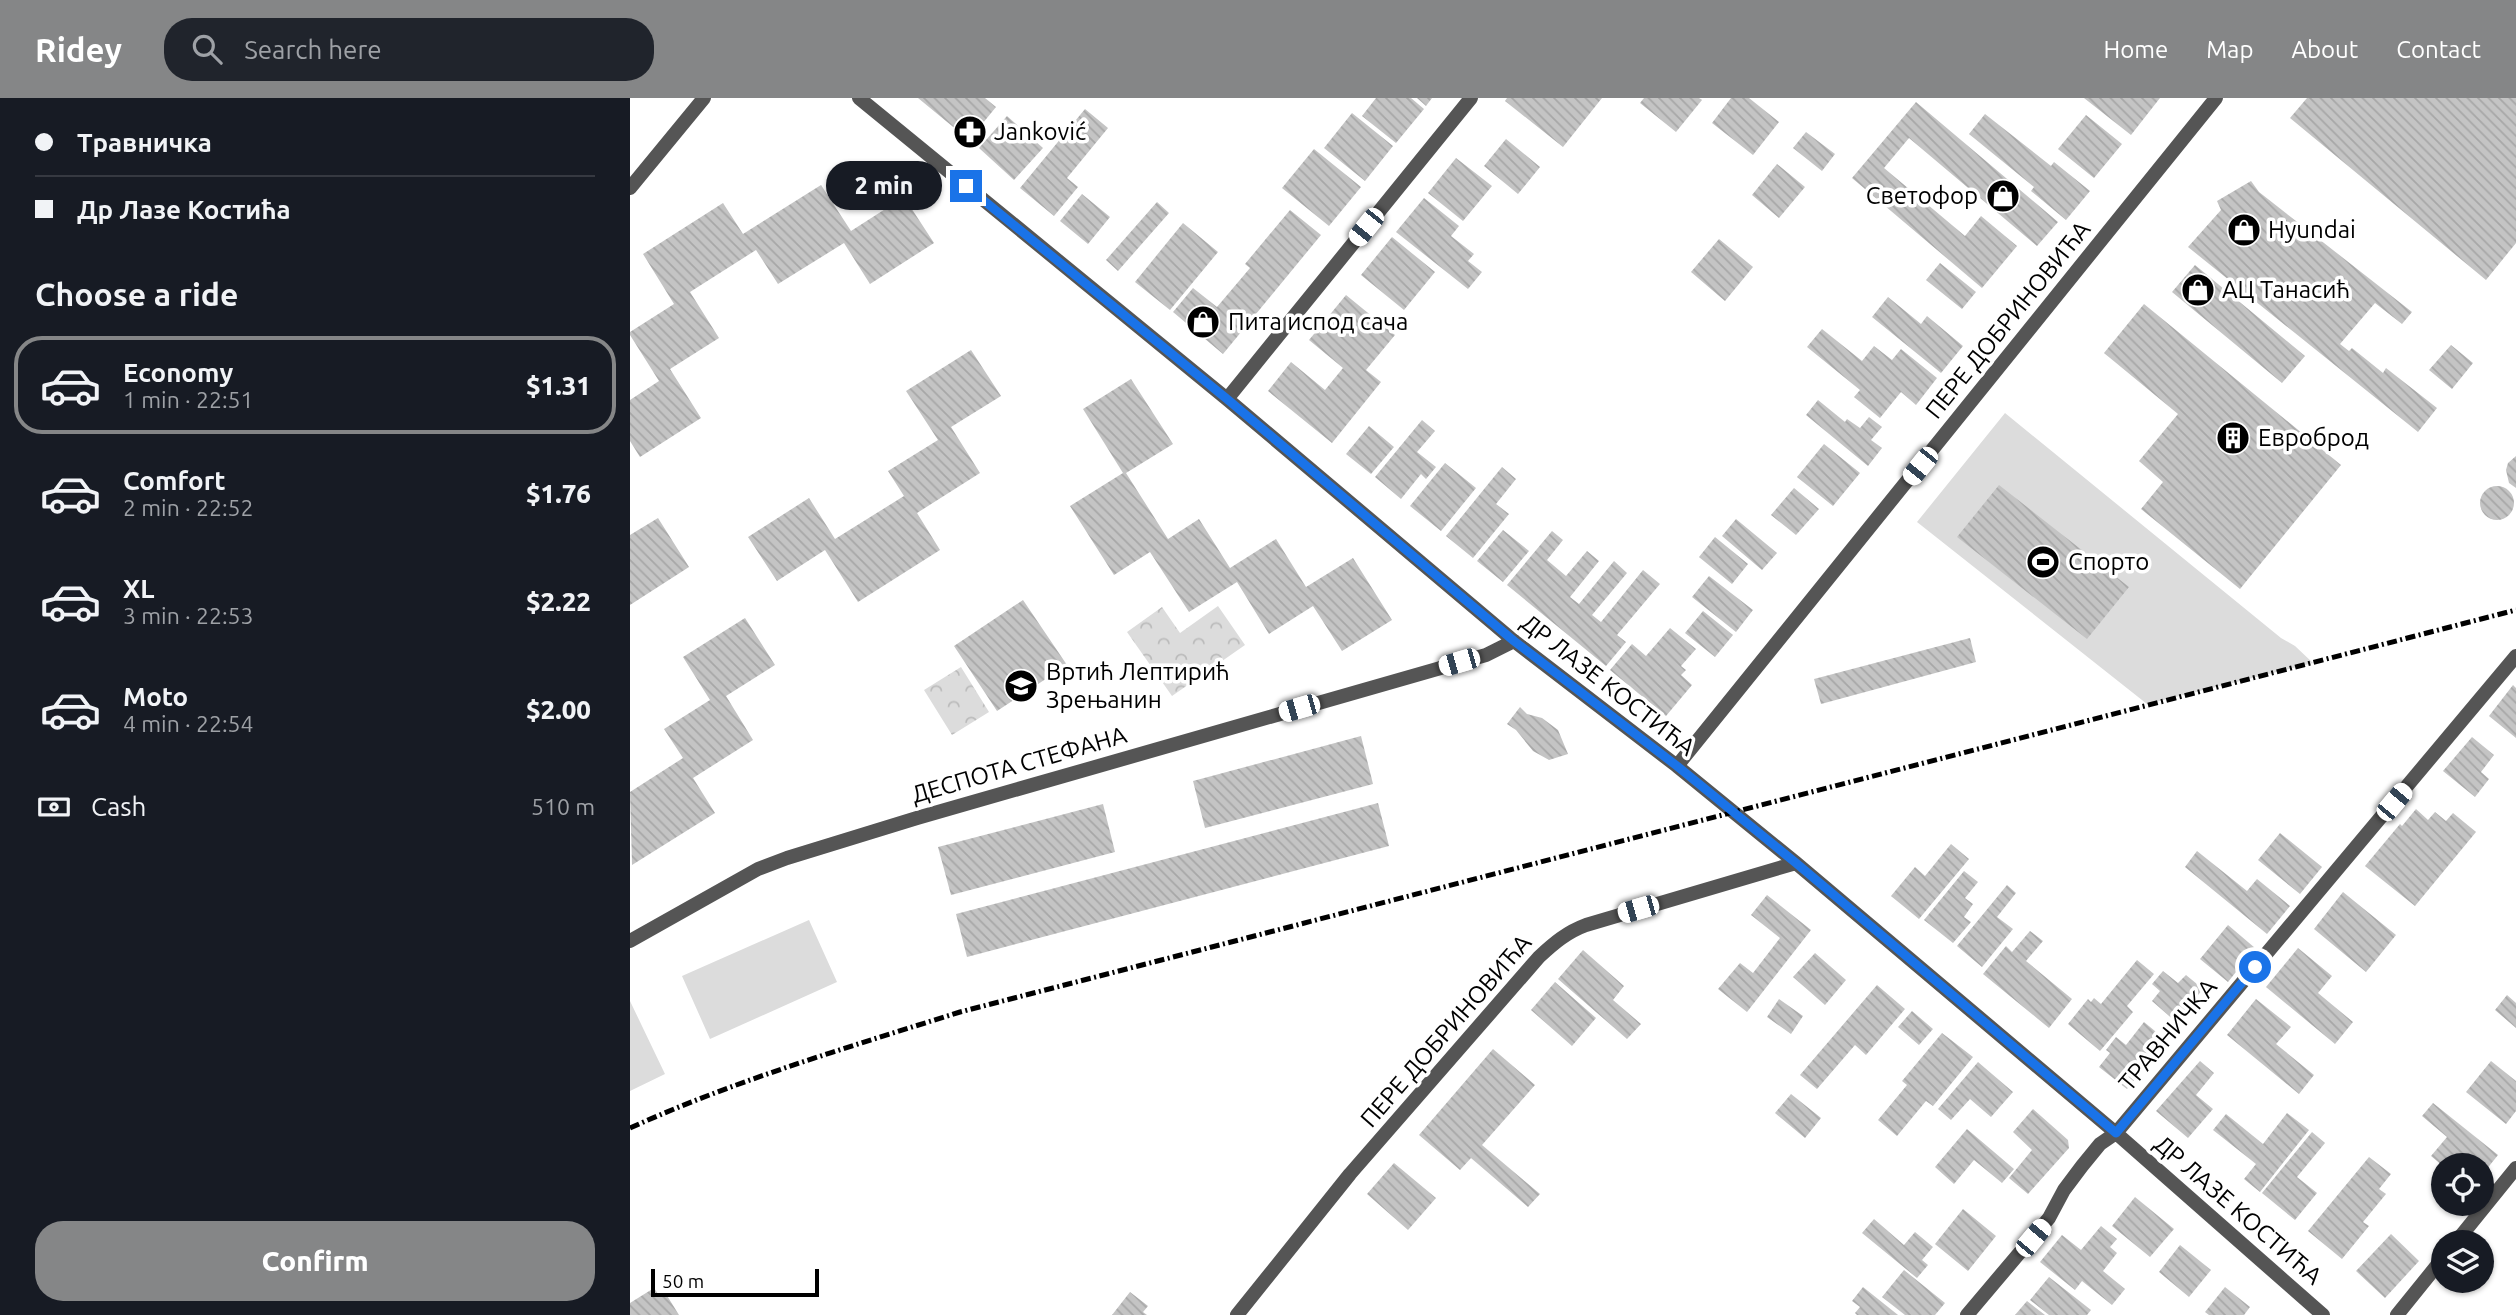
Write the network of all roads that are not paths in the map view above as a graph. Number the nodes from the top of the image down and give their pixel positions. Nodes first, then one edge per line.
1 (704, 98) edge
2 (859, 98) edge
3 (1471, 98) edge
4 (2216, 98) edge
5 (630, 188) edge
6 (1227, 399) junction
7 (1514, 641) junction
8 (2516, 656) edge
9 (1677, 766) junction
10 (1796, 863) junction
11 (630, 941) edge
12 (2116, 1133) junction
13 (2516, 1168) edge
14 (2466, 1230) edge
15 (2431, 1273) edge
16 (1237, 1315) edge
17 (1967, 1315) edge
18 (2323, 1315) edge
19 (2397, 1315) edge

1 - 5 street
2 - 6 street, ДР ЛАЗЕ КОСТИЋА
3 - 6 street
4 - 9 street, ПЕРЕ ДОБРИНОВИЋА
6 - 7 street, ДР ЛАЗЕ КОСТИЋА
7 - 9 street, ДР ЛАЗЕ КОСТИЋА
7 - 11 street, ДЕСПОТА СТЕФАНА
8 - 12 street, ТРАВНИЧКА
9 - 10 street, ДР ЛАЗЕ КОСТИЋА
10 - 12 street, ДР ЛАЗЕ КОСТИЋА
10 - 16 street, ПЕРЕ ДОБРИНОВИЋА
12 - 17 street, ТРАВНИЧКА
12 - 18 street, ДР ЛАЗЕ КОСТИЋА
13 - 14 street
15 - 19 street

